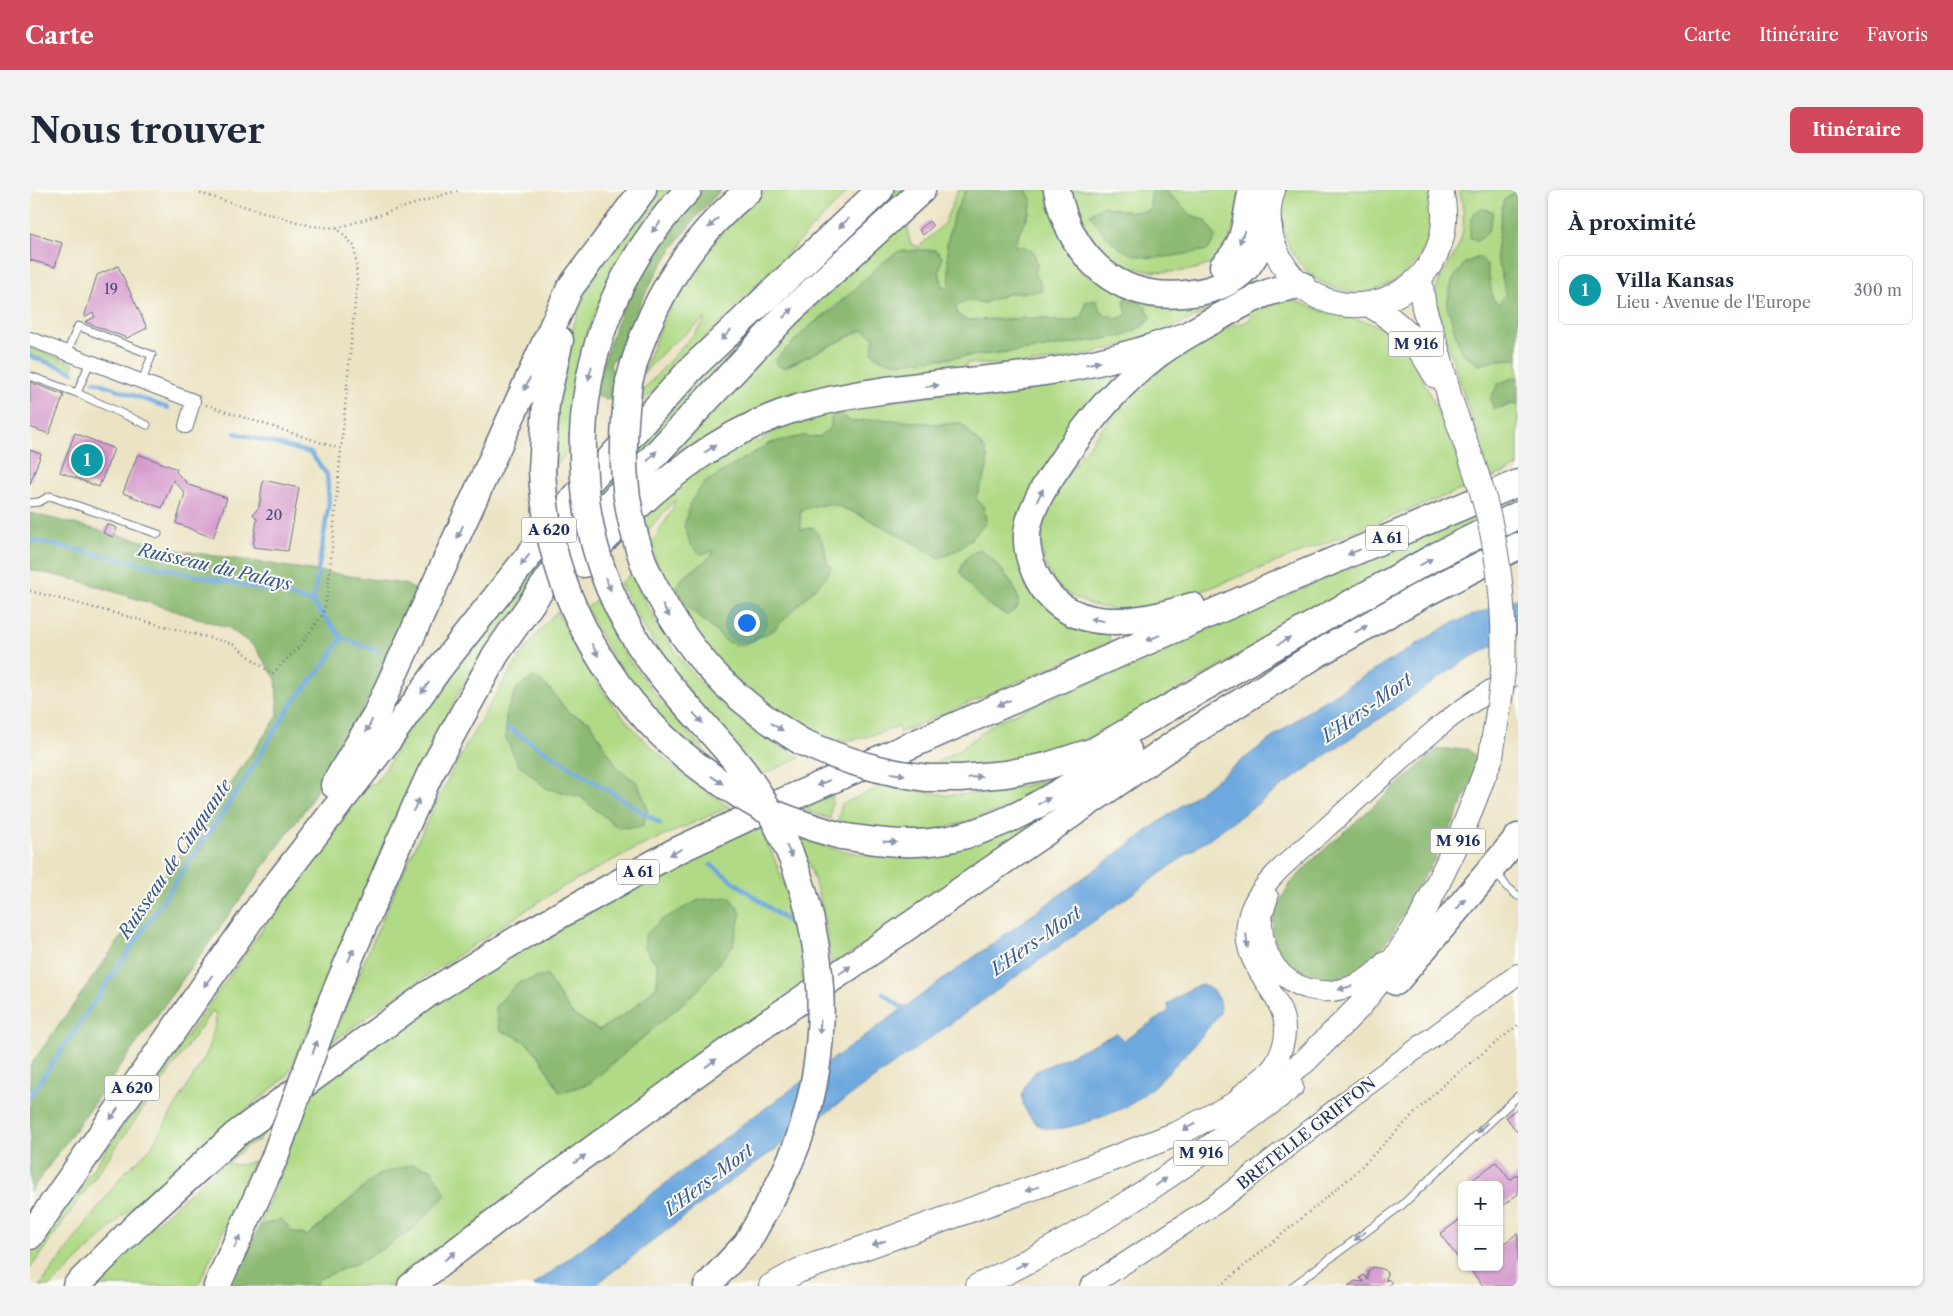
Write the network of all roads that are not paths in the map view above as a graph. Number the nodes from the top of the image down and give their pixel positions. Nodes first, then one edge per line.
1 (643, 190) edge
2 (688, 190) edge
3 (749, 190) edge
4 (880, 190) edge
5 (922, 190) edge
6 (1057, 190) edge
7 (1252, 190) edge
8 (1273, 190) edge
9 (1441, 190) edge
10 (1269, 228) junction
11 (595, 256) junction
12 (1420, 279) junction
13 (1302, 285) junction
14 (1177, 296) junction
15 (1368, 304) junction
16 (1187, 335) junction
17 (30, 339) edge
18 (67, 353) junction
19 (90, 362) junction
20 (30, 376) edge
21 (142, 382) junction
22 (77, 394) junction
23 (1450, 399) junction
24 (147, 425) dead end
25 (186, 426) dead end
26 (1507, 488) edge
27 (30, 503) edge
28 (1518, 515) edge
29 (158, 534) dead end
30 (1518, 546) edge
31 (1278, 584) junction
32 (1242, 665) junction
33 (1518, 673) edge
34 (467, 706) junction
35 (1491, 757) junction
36 (1518, 837) edge
37 (1295, 857) junction
38 (1493, 866) junction
39 (1518, 896) edge
40 (260, 906) junction
41 (1419, 922) junction
42 (1518, 974) edge
43 (1396, 982) junction
44 (1518, 1096) edge
45 (1232, 1104) junction
46 (30, 1236) edge
47 (76, 1286) edge
48 (217, 1286) edge
49 (411, 1286) edge
50 (707, 1286) edge
51 (771, 1286) edge
52 (978, 1286) edge
53 (1090, 1286) edge
54 (1293, 1286) edge

1 - 11 highway
2 -> 50 highway, bridge
3 -> 32 highway, bridge
4 -> 40 highway, A 620
34 -> 5 highway, A 620
6 - 14 highway
7 -> 14 highway
8 - 10 highway
9 - 12 highway
10 - 13 highway
10 - 14 highway
11 -> 32 highway, bridge
11 -> 40 highway
12 - 15 highway
12 - 23 highway, M 916
13 - 15 highway
13 - 16 highway
15 - 23 highway, M 916
31 -> 16 highway
34 -> 16 highway
17 - 18 street
18 - 19 street
18 - 21 lane
19 - 21 street
19 - 22 lane
20 - 22 lane
21 - 25 street
22 - 24 lane
23 - 35 highway, M 916, bridge
26 -> 31 highway, A 61
27 - 29 lane
32 -> 28 highway
49 -> 30 highway
31 -> 47 highway, A 61
33 - 37 main road
48 -> 34 highway, A 620, bridge
35 - 41 highway, M 916
35 - 43 highway, M 916
36 - 38 highway
41 -> 37 main road
37 -> 45 main road
38 - 39 lane
43 -> 38 highway
40 -> 46 highway, A 620
41 - 45 highway, M 916
42 - 53 main road, BRETELLE GRIFFON
52 -> 43 highway, M 916
44 -> 54 lane
45 -> 51 highway, M 916

